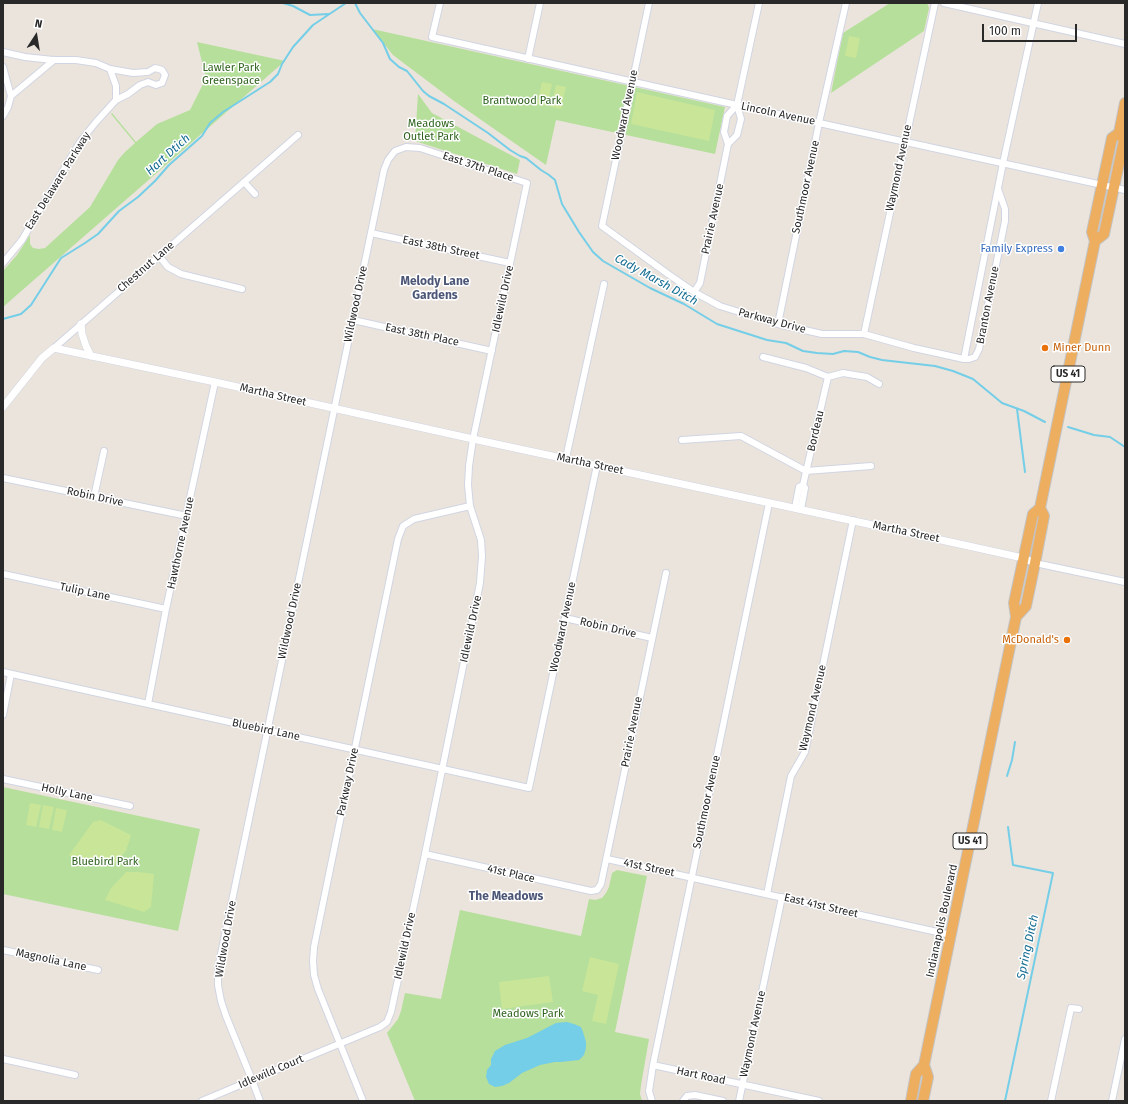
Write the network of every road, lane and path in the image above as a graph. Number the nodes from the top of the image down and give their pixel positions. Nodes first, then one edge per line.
1 (440, 3) edge
2 (540, 3) edge
3 (649, 3) edge
4 (759, 3) edge
5 (846, 3) edge
6 (934, 3) edge
7 (944, 3) edge
8 (1038, 3) edge
9 (1034, 24) junction
10 (1125, 44) edge
11 (3, 52) edge
12 (528, 59) junction
13 (54, 60) junction
14 (3, 67) edge
15 (110, 68) junction
16 (632, 82) junction
17 (11, 96) junction
18 (116, 100) junction
19 (1125, 103) edge
20 (736, 105) junction
21 (3, 116) edge
22 (819, 123) junction
23 (1119, 133) junction
24 (298, 135) dead end
25 (905, 142) junction
26 (728, 144) junction
27 (406, 147) joint
28 (1003, 163) junction
29 (244, 182) junction
30 (526, 183) joint
31 (1102, 185) junction
32 (1114, 188) junction
33 (998, 189) junction
34 (1125, 190) edge
35 (255, 194) dead end
36 (602, 226) joint
37 (371, 233) junction
38 (1095, 241) junction
39 (159, 256) junction
40 (3, 263) edge
41 (510, 263) junction
42 (604, 284) dead end
43 (242, 289) dead end
44 (694, 292) junction
45 (353, 320) junction
46 (82, 324) junction
47 (778, 324) junction
48 (864, 334) junction
49 (54, 348) junction
50 (492, 351) junction
51 (91, 356) junction
52 (763, 358) dead end
53 (964, 359) junction
54 (828, 377) junction
55 (215, 382) junction
56 (879, 384) dead end
57 (3, 407) edge
58 (334, 408) junction
59 (473, 439) junction
60 (682, 440) dead end
61 (104, 451) dead end
62 (566, 458) junction
63 (597, 466) junction
64 (871, 466) dead end
65 (806, 471) junction
66 (3, 478) edge
67 (94, 497) junction
68 (769, 503) junction
69 (470, 506) junction
70 (1040, 508) junction
71 (798, 509) junction
72 (187, 516) junction
73 (853, 520) junction
74 (1023, 558) junction
75 (1035, 563) junction
76 (666, 573) dead end
77 (3, 574) edge
78 (1125, 582) edge
79 (166, 609) junction
80 (1016, 617) junction
81 (565, 618) junction
82 (652, 638) junction
83 (3, 672) edge
84 (11, 674) junction
85 (148, 704) junction
86 (3, 714) edge
87 (267, 730) junction
88 (355, 749) junction
89 (442, 769) junction
90 (3, 779) edge
91 (529, 788) joint
92 (130, 806) dead end
93 (425, 854) junction
94 (607, 859) junction
95 (692, 877) junction
96 (597, 890) joint
97 (767, 894) junction
98 (782, 897) junction
99 (951, 935) junction
100 (3, 950) edge
101 (98, 970) dead end
102 (1080, 1009) dead end
103 (1125, 1039) edge
104 (340, 1044) junction
105 (3, 1059) edge
106 (654, 1065) junction
107 (924, 1065) junction
108 (75, 1075) dead end
109 (252, 1080) junction
110 (742, 1085) junction
111 (202, 1101) edge
112 (260, 1101) edge
113 (363, 1101) edge
114 (652, 1101) edge
115 (683, 1101) edge
116 (723, 1101) edge
117 (739, 1101) edge
118 (819, 1101) edge
119 (911, 1101) edge
120 (923, 1101) edge
121 (1051, 1101) edge
122 (1112, 1101) edge

1 - 12 street, Lincoln Avenue
2 - 12 street
3 - 16 street, Woodward Avenue
4 - 20 street, Prairie Avenue
5 - 22 street, Southmoor Avenue
6 - 25 street, Waymond Avenue
7 - 9 street
8 - 9 street, Branton Avenue
9 - 10 street
9 - 28 street, Branton Avenue
11 - 13 street
12 - 16 street, Lincoln Avenue
13 - 15 street
13 - 17 street
14 - 17 street
15 - 18 street
15 - 18 street, East Delaware Parkway
16 - 20 street, Lincoln Avenue
16 - 36 street, Woodward Avenue
17 - 21 street
18 - 40 street, East Delaware Parkway
19 - 23 highway, Indianapolis Boulevard / US 41
20 - 22 street, Lincoln Avenue
20 - 26 street, Prairie Avenue
20 - 26 street, Prairie Avenue
22 - 25 street, Lincoln Avenue
22 - 47 street, Southmoor Avenue
23 - 31 highway, Indianapolis Boulevard / US 41
23 - 32 highway, Indianapolis Boulevard / US 41
24 - 29 street, Chestnut Lane
25 - 28 street, Lincoln Avenue
25 - 48 street, Waymond Avenue
26 - 44 street, Prairie Avenue
27 - 30 street, East 37th Place
27 - 37 street, Wildwood Drive
28 - 31 street, Lincoln Avenue
28 - 33 street, Branton Avenue
29 - 35 street
29 - 39 street, Chestnut Lane
30 - 41 street, Idlewild Drive
31 - 32 street, Lincoln Avenue
31 - 38 highway, Indianapolis Boulevard / US 41
32 - 34 street, Lincoln Avenue
32 - 38 highway, Indianapolis Boulevard / US 41
33 - 53 street, Branton Avenue
33 - 53 street, Branton Avenue
36 - 44 street, Parkway Drive
37 - 41 street, East 38th Street
37 - 45 street, Wildwood Drive
38 - 70 highway, Indianapolis Boulevard / US 41
39 - 43 street
39 - 46 street, Chestnut Lane
41 - 50 street, Idlewild Drive
42 - 62 street
44 - 47 street, Parkway Drive
45 - 50 street, East 38th Place
45 - 58 street, Wildwood Drive
46 - 49 street, Chestnut Lane
46 - 51 street
47 - 48 street, Parkway Drive
48 - 53 street, Parkway Drive
49 - 51 street, Martha Street
49 - 57 street, Chestnut Lane
50 - 59 street, Idlewild Drive
51 - 55 street, Martha Street
52 - 54 street
54 - 56 street
54 - 65 street, Bordeau
55 - 58 street, Martha Street
55 - 72 street, Hawthorne Avenue
58 - 59 street, Martha Street
58 - 87 street, Wildwood Drive
59 - 62 street, Martha Street
59 - 69 street, Idlewild Drive
60 - 65 street
61 - 67 street
62 - 63 street, Martha Street
63 - 68 street, Martha Street
63 - 81 street, Woodward Avenue
64 - 65 street
65 - 71 street, Bordeau
66 - 67 street, Robin Drive
67 - 72 street, Robin Drive
68 - 71 street, Martha Street
68 - 95 street, Southmoor Avenue
69 - 88 street, Parkway Drive
69 - 89 street, Idlewild Drive
70 - 74 highway, Indianapolis Boulevard / US 41
70 - 75 highway, Indianapolis Boulevard / US 41
71 - 73 street, Martha Street
72 - 79 street, Hawthorne Avenue
73 - 74 street, Martha Street
73 - 97 street, Waymond Avenue
74 - 75 street, Martha Street
74 - 80 highway, Indianapolis Boulevard / US 41
75 - 78 street, Martha Street
75 - 80 highway, Indianapolis Boulevard / US 41
76 - 82 street, Prairie Avenue
77 - 79 street, Tulip Lane
79 - 85 street, Hawthorne Avenue
80 - 99 highway, Indianapolis Boulevard / US 41
81 - 82 street, Robin Drive
81 - 91 street, Woodward Avenue
82 - 94 street, Prairie Avenue
83 - 84 street, Bluebird Lane
84 - 85 street, Bluebird Lane
84 - 86 street
85 - 87 street, Bluebird Lane
87 - 88 street, Bluebird Lane
87 - 109 street, Wildwood Drive
88 - 89 street, Bluebird Lane
88 - 104 street, Parkway Drive
89 - 91 street, Bluebird Lane
89 - 93 street, Idlewild Drive
90 - 92 street, Holly Lane
93 - 96 street, 41st Place
93 - 104 street, Idlewild Drive
94 - 95 street, 41st Street
94 - 96 street, Prairie Avenue
95 - 97 street, East 41st Street
95 - 106 street, Southmoor Avenue
97 - 98 street, East 41st Street
98 - 99 street, East 41st Street
98 - 110 street, Waymond Avenue
99 - 107 highway, Indianapolis Boulevard / US 41
100 - 101 street, Magnolia Lane
102 - 121 street
103 - 122 street
104 - 109 street, Idlewild Court
104 - 113 street, Parkway Drive
105 - 108 street
106 - 110 street, Hart Road
106 - 114 street, Southmoor Avenue
107 - 119 highway, Indianapolis Boulevard / US 41
107 - 120 highway, Indianapolis Boulevard / US 41
109 - 111 street, Idlewild Court
109 - 112 street, Wildwood Drive
110 - 117 street, Waymond Avenue
110 - 118 street, Hart Road
115 - 116 street

